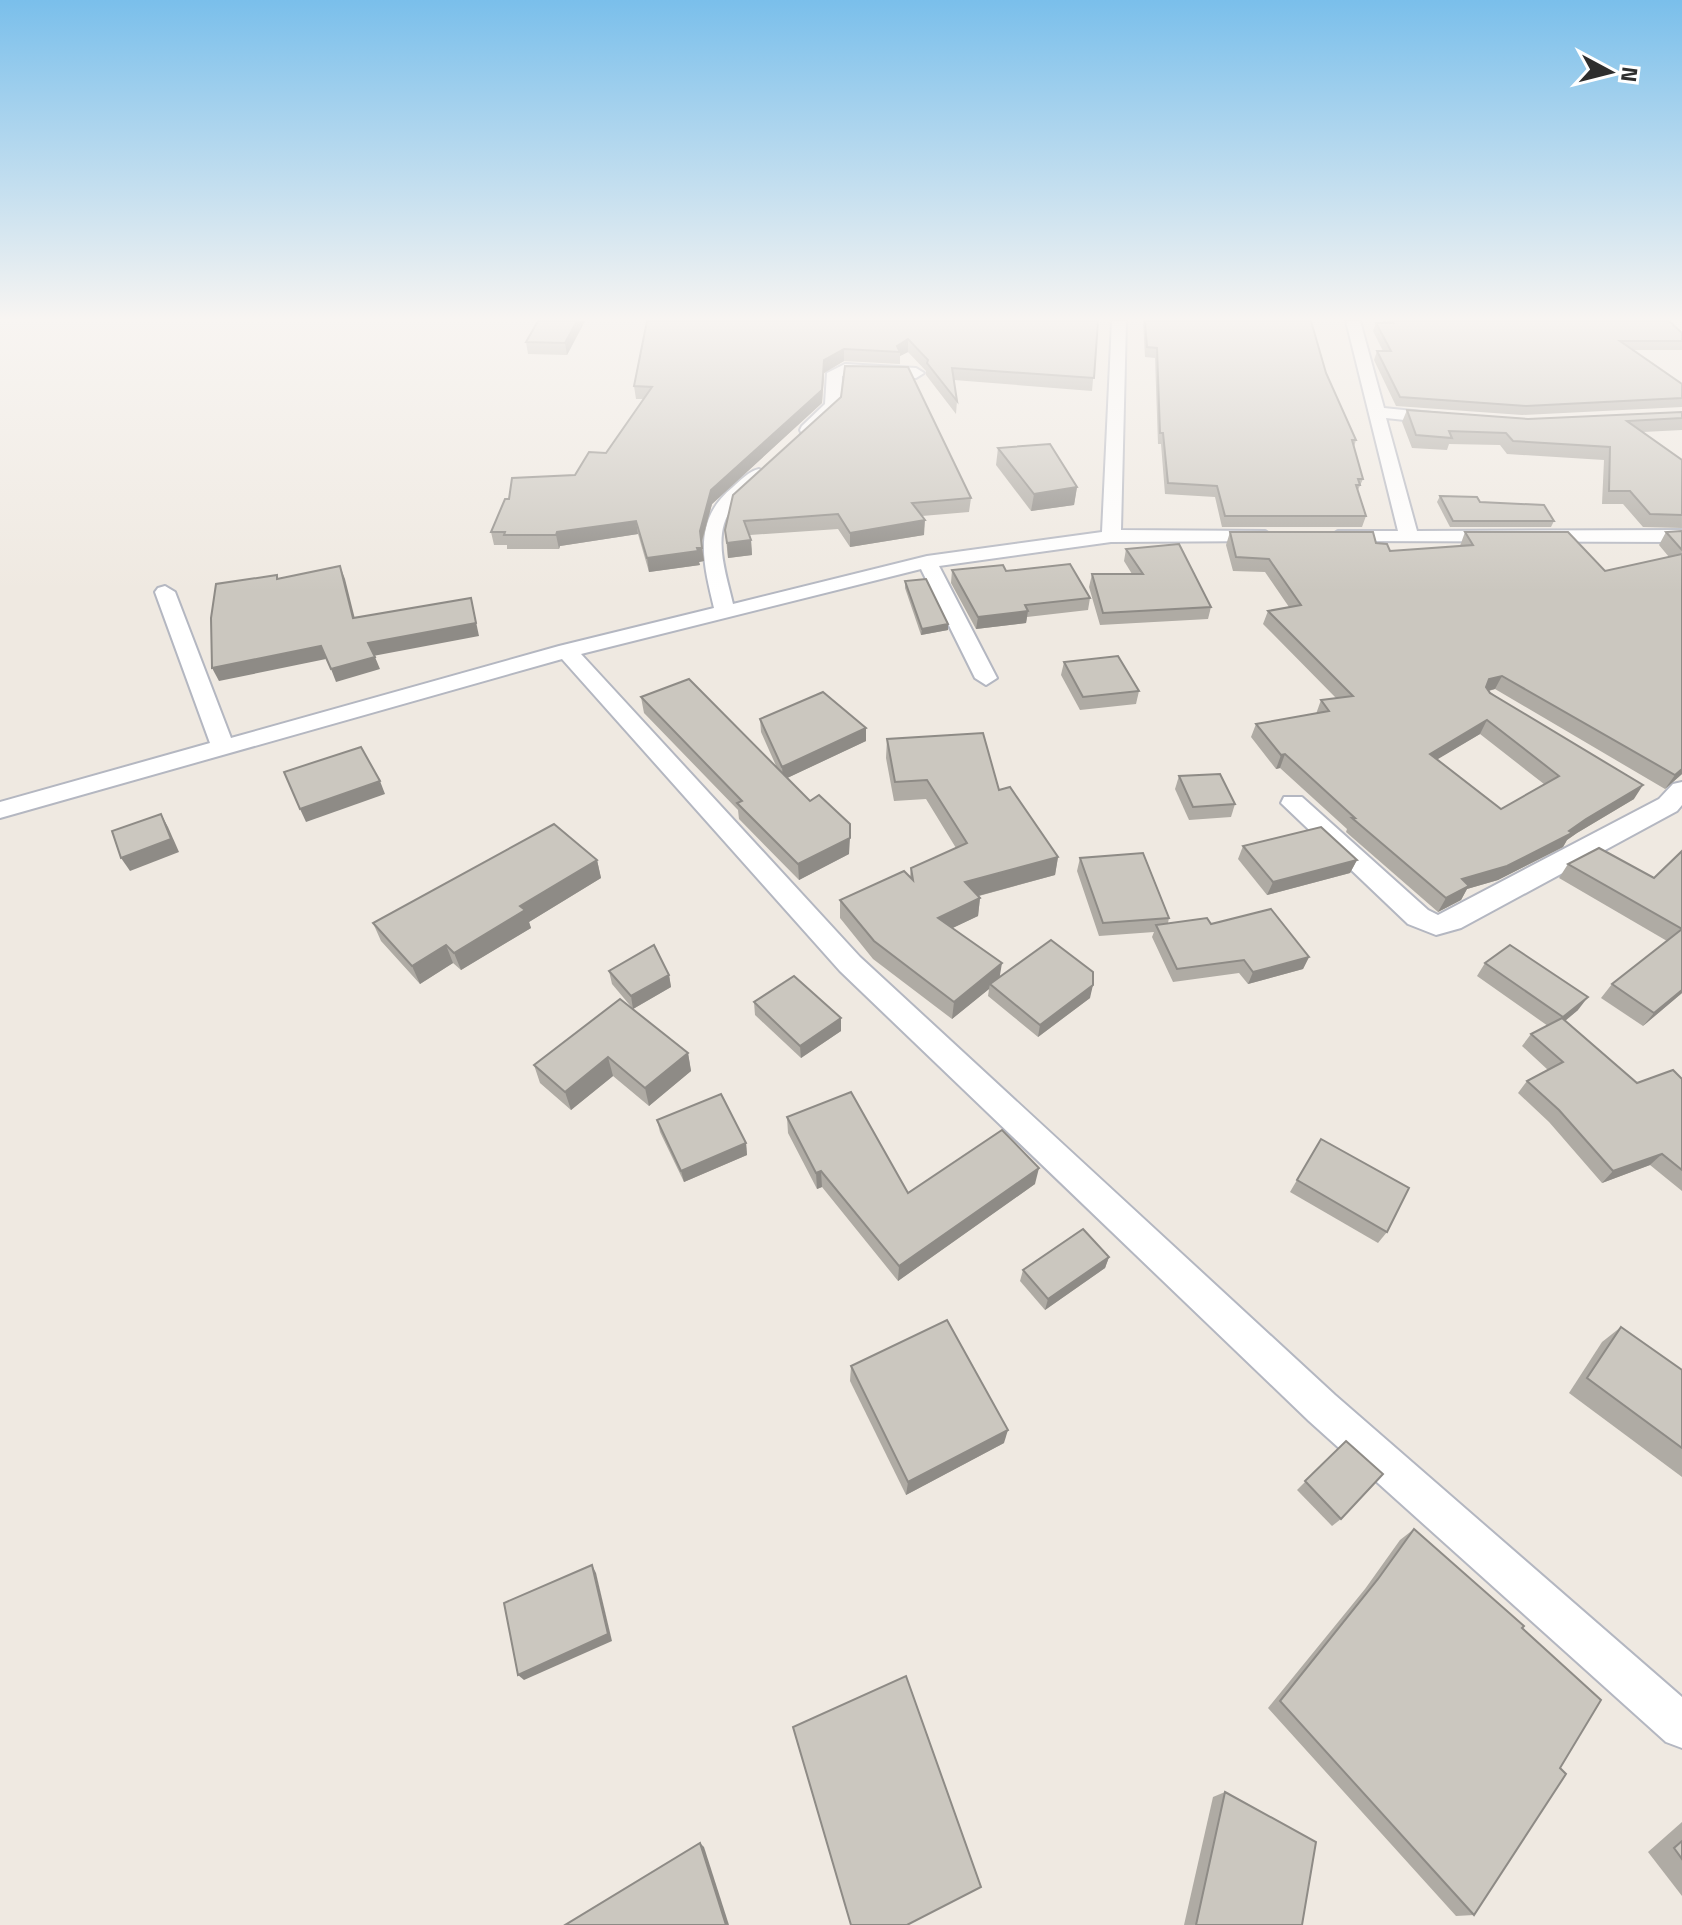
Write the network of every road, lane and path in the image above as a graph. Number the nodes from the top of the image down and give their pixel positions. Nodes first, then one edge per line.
1 (828, 411) edge
2 (1116, 411) edge
3 (1379, 412) joint
4 (1466, 421) edge
5 (1111, 536) junction
6 (1682, 536) edge
7 (1284, 537) edge
8 (1315, 537) edge
9 (1409, 537) junction
10 (927, 562) junction
11 (165, 592) dead end
12 (725, 611) junction
13 (567, 651) junction
14 (986, 678) dead end
15 (223, 747) junction
16 (1641, 789) edge
17 (1675, 797) edge
18 (1293, 803) dead end
19 (0, 810) edge
20 (1682, 1726) edge

1 - 12 street
2 - 5 street
3 - 4 street
3 - 9 street
5 - 7 street
5 - 10 street
6 - 9 street
8 - 9 street
10 - 12 street
10 - 14 street
11 - 15 street
12 - 13 street
13 - 15 street
13 - 20 street
15 - 19 street
16 - 17 street
17 - 18 street

